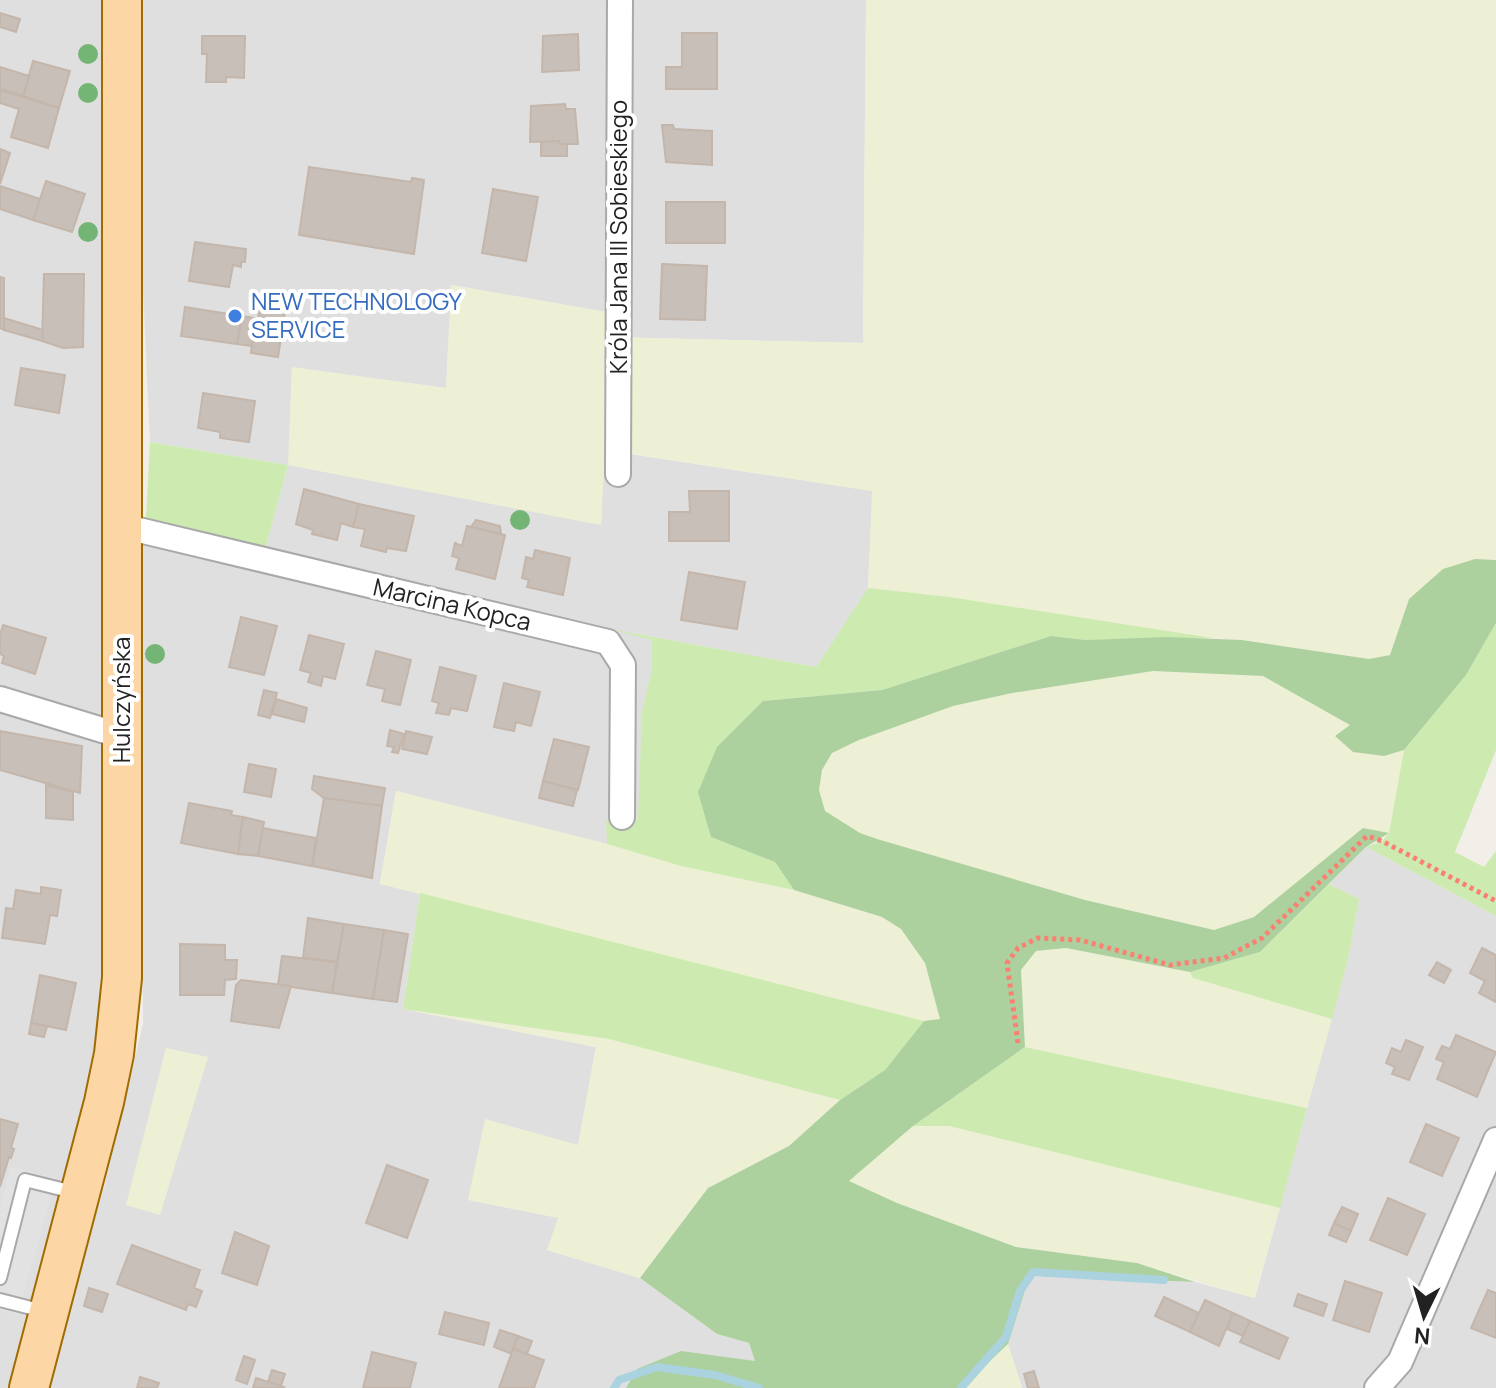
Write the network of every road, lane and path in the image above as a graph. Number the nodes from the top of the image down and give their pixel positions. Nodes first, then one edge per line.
1 (122, 0) edge
2 (620, 0) edge
3 (618, 474) dead end
4 (122, 526) junction
5 (0, 699) edge
6 (122, 736) junction
7 (622, 817) dead end
8 (1496, 901) edge
9 (1018, 1043) dead end
10 (1496, 1140) edge
11 (80, 1194) junction
12 (0, 1278) edge
13 (0, 1300) edge
14 (50, 1312) junction
15 (29, 1388) edge
16 (1377, 1388) edge

1 - 4 main road, Hulczyńska
2 - 3 street, Króla Jana III Sobieskiego
4 - 6 main road, Hulczyńska
4 - 7 street, Marcina Kopca
5 - 6 street
6 - 11 main road, Hulczyńska
8 - 9 path
10 - 16 street
11 - 12 lane
11 - 14 main road, Hulczyńska
13 - 14 lane
14 - 15 main road, Hulczyńska

